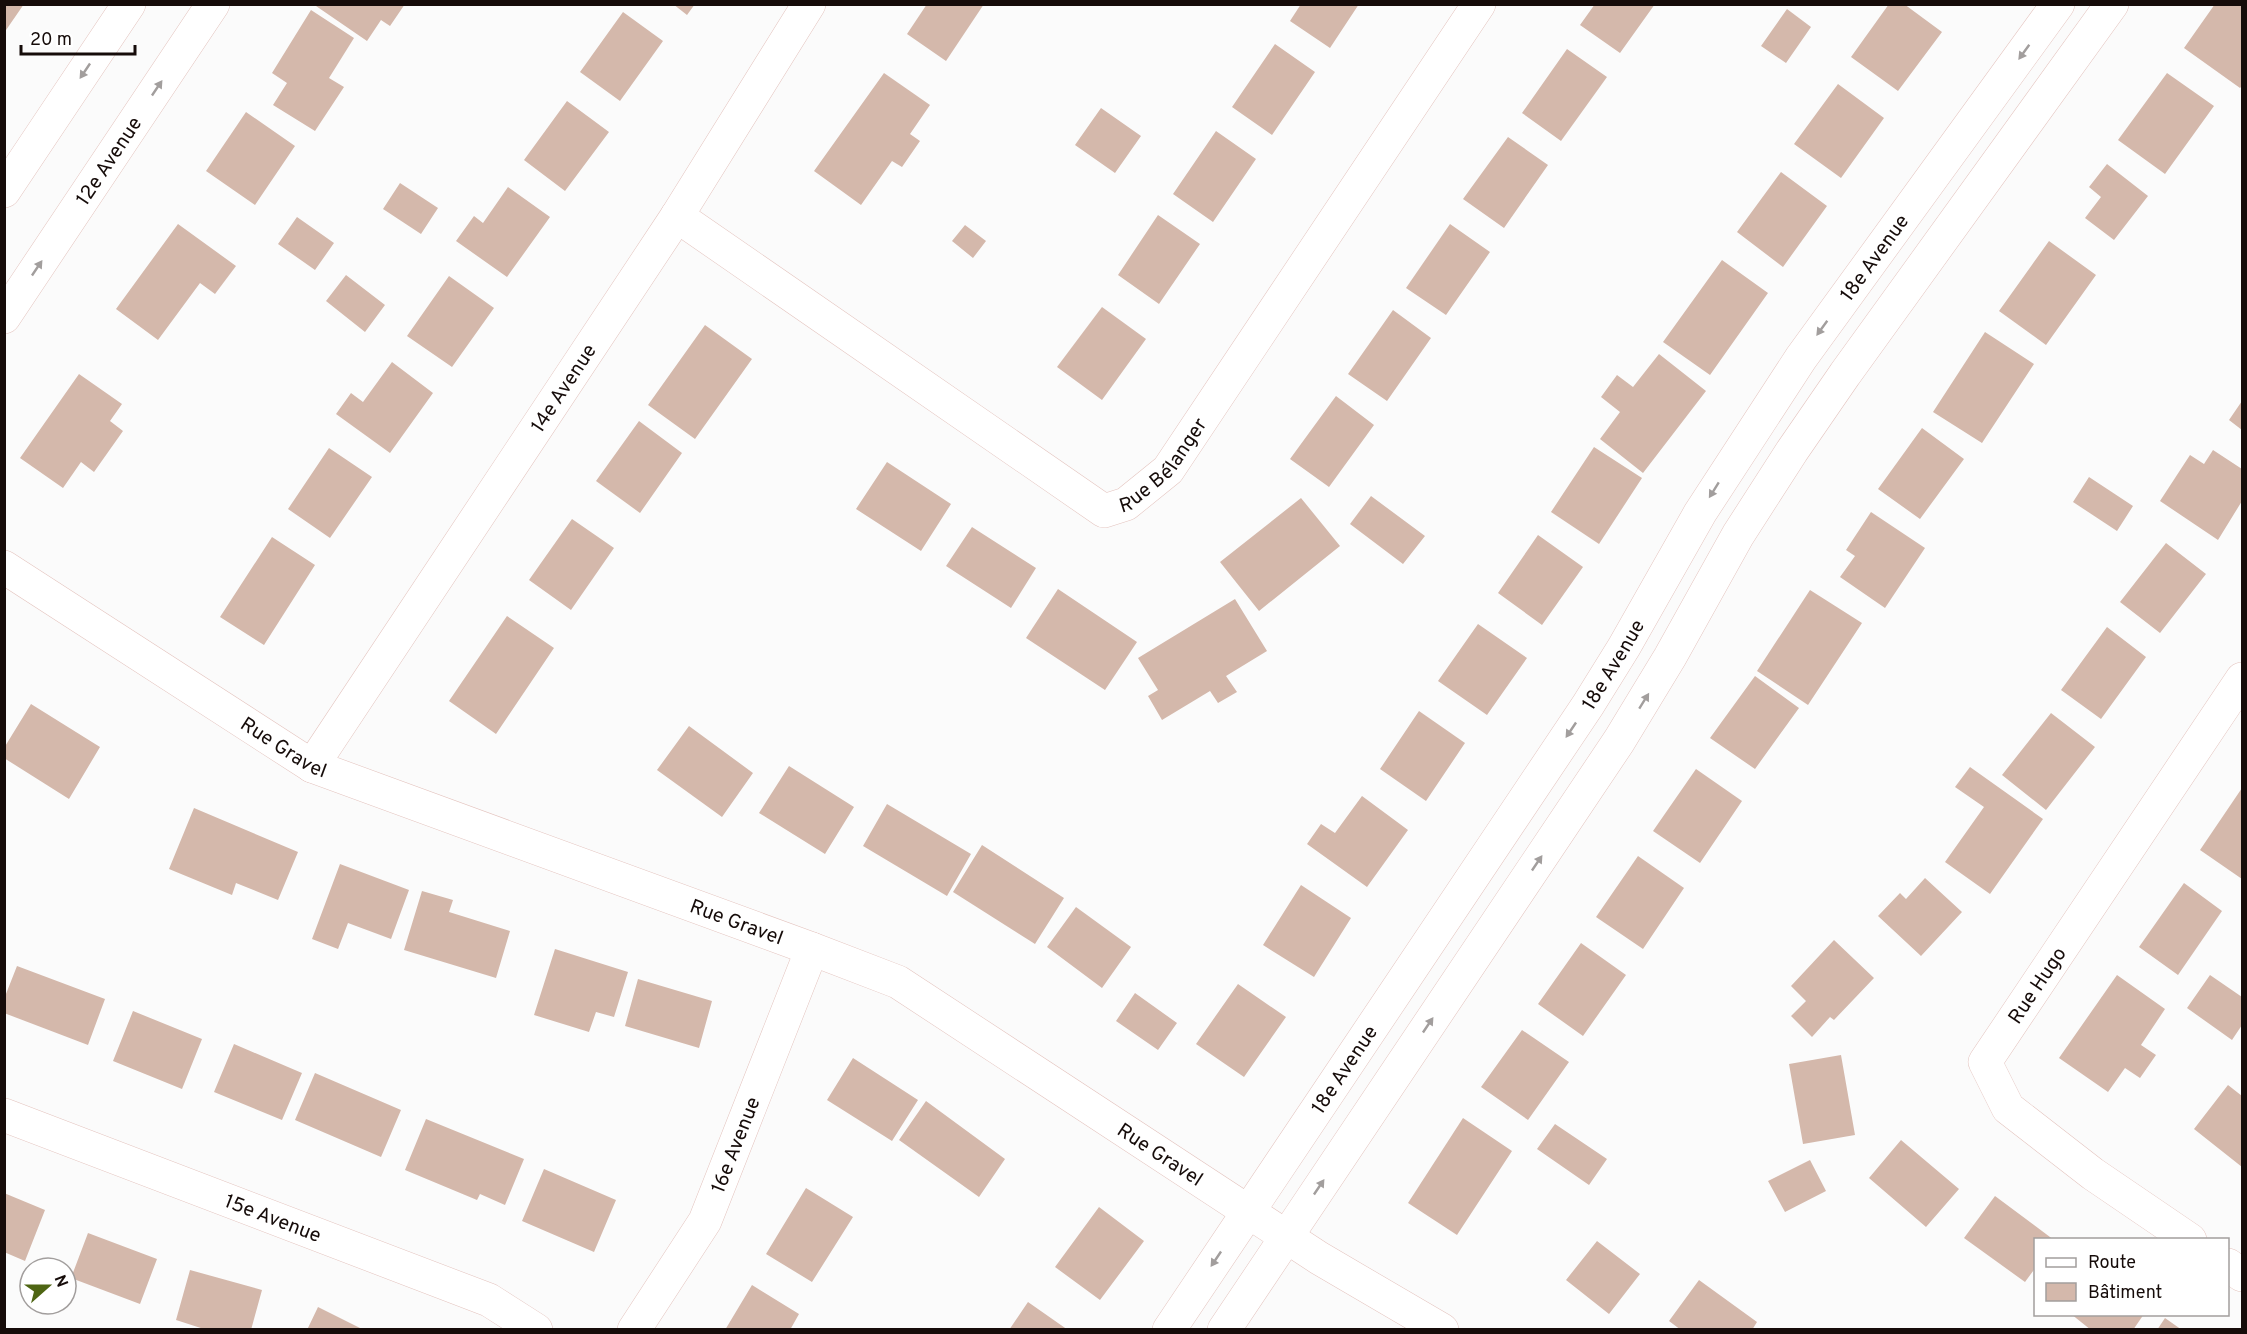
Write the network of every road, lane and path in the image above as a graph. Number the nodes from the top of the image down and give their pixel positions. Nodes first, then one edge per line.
1 (129, 4) edge
2 (213, 4) edge
3 (809, 4) edge
4 (1479, 4) edge
5 (2058, 4) edge
6 (2112, 4) edge
7 (4, 191) edge
8 (677, 216) junction
9 (4, 317) edge
10 (4, 567) edge
11 (2242, 679) edge
12 (312, 766) junction
13 (813, 949) junction
14 (4, 1115) edge
15 (1249, 1210) junction
16 (1286, 1236) junction
17 (2189, 1238) edge
18 (2229, 1266) edge
19 (2242, 1275) edge
20 (537, 1329) edge
21 (634, 1329) edge
22 (1169, 1329) edge
23 (1224, 1329) edge
24 (1442, 1329) edge

1 -> 7 street
9 -> 2 street, 12e Avenue
3 - 8 street, 14e Avenue
4 - 8 street, Rue Bélanger
5 -> 15 street, 18e Avenue
16 -> 6 street
8 - 12 street, 14e Avenue
10 - 12 street, Rue Gravel
11 - 17 street, Rue Hugo
12 - 13 street, Rue Gravel
13 - 15 street, Rue Gravel
13 - 21 street, 16e Avenue
14 - 20 street, 15e Avenue
15 - 16 street, Rue Gravel
15 -> 22 street, 18e Avenue
16 - 23 street
16 - 24 street, Rue Gravel
18 - 19 street

